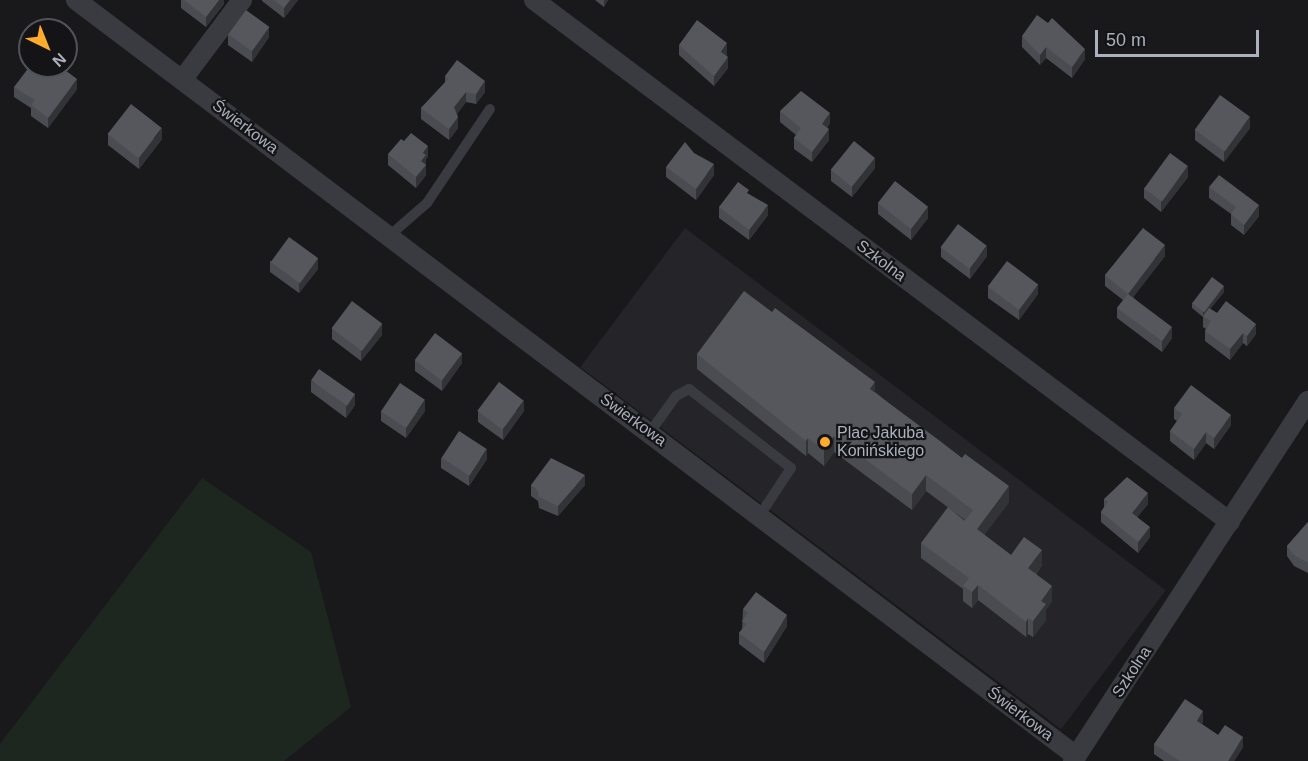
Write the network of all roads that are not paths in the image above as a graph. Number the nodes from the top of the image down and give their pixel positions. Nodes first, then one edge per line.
1 (76, 0) edge
2 (242, 0) edge
3 (534, 0) edge
4 (182, 80) junction
5 (490, 109) dead end
6 (388, 237) junction
7 (1308, 401) edge
8 (650, 432) junction
9 (760, 515) junction
10 (1230, 522) junction
11 (1077, 759) edge

1 - 4 street, Świerkowa
2 - 4 street
3 - 10 street, Szkolna
4 - 6 street, Świerkowa
5 - 6 lane
6 - 8 street, Świerkowa
7 - 10 street, Szkolna
8 - 9 street, Świerkowa
8 - 9 lane
9 - 11 street, Świerkowa
10 - 11 street, Szkolna

